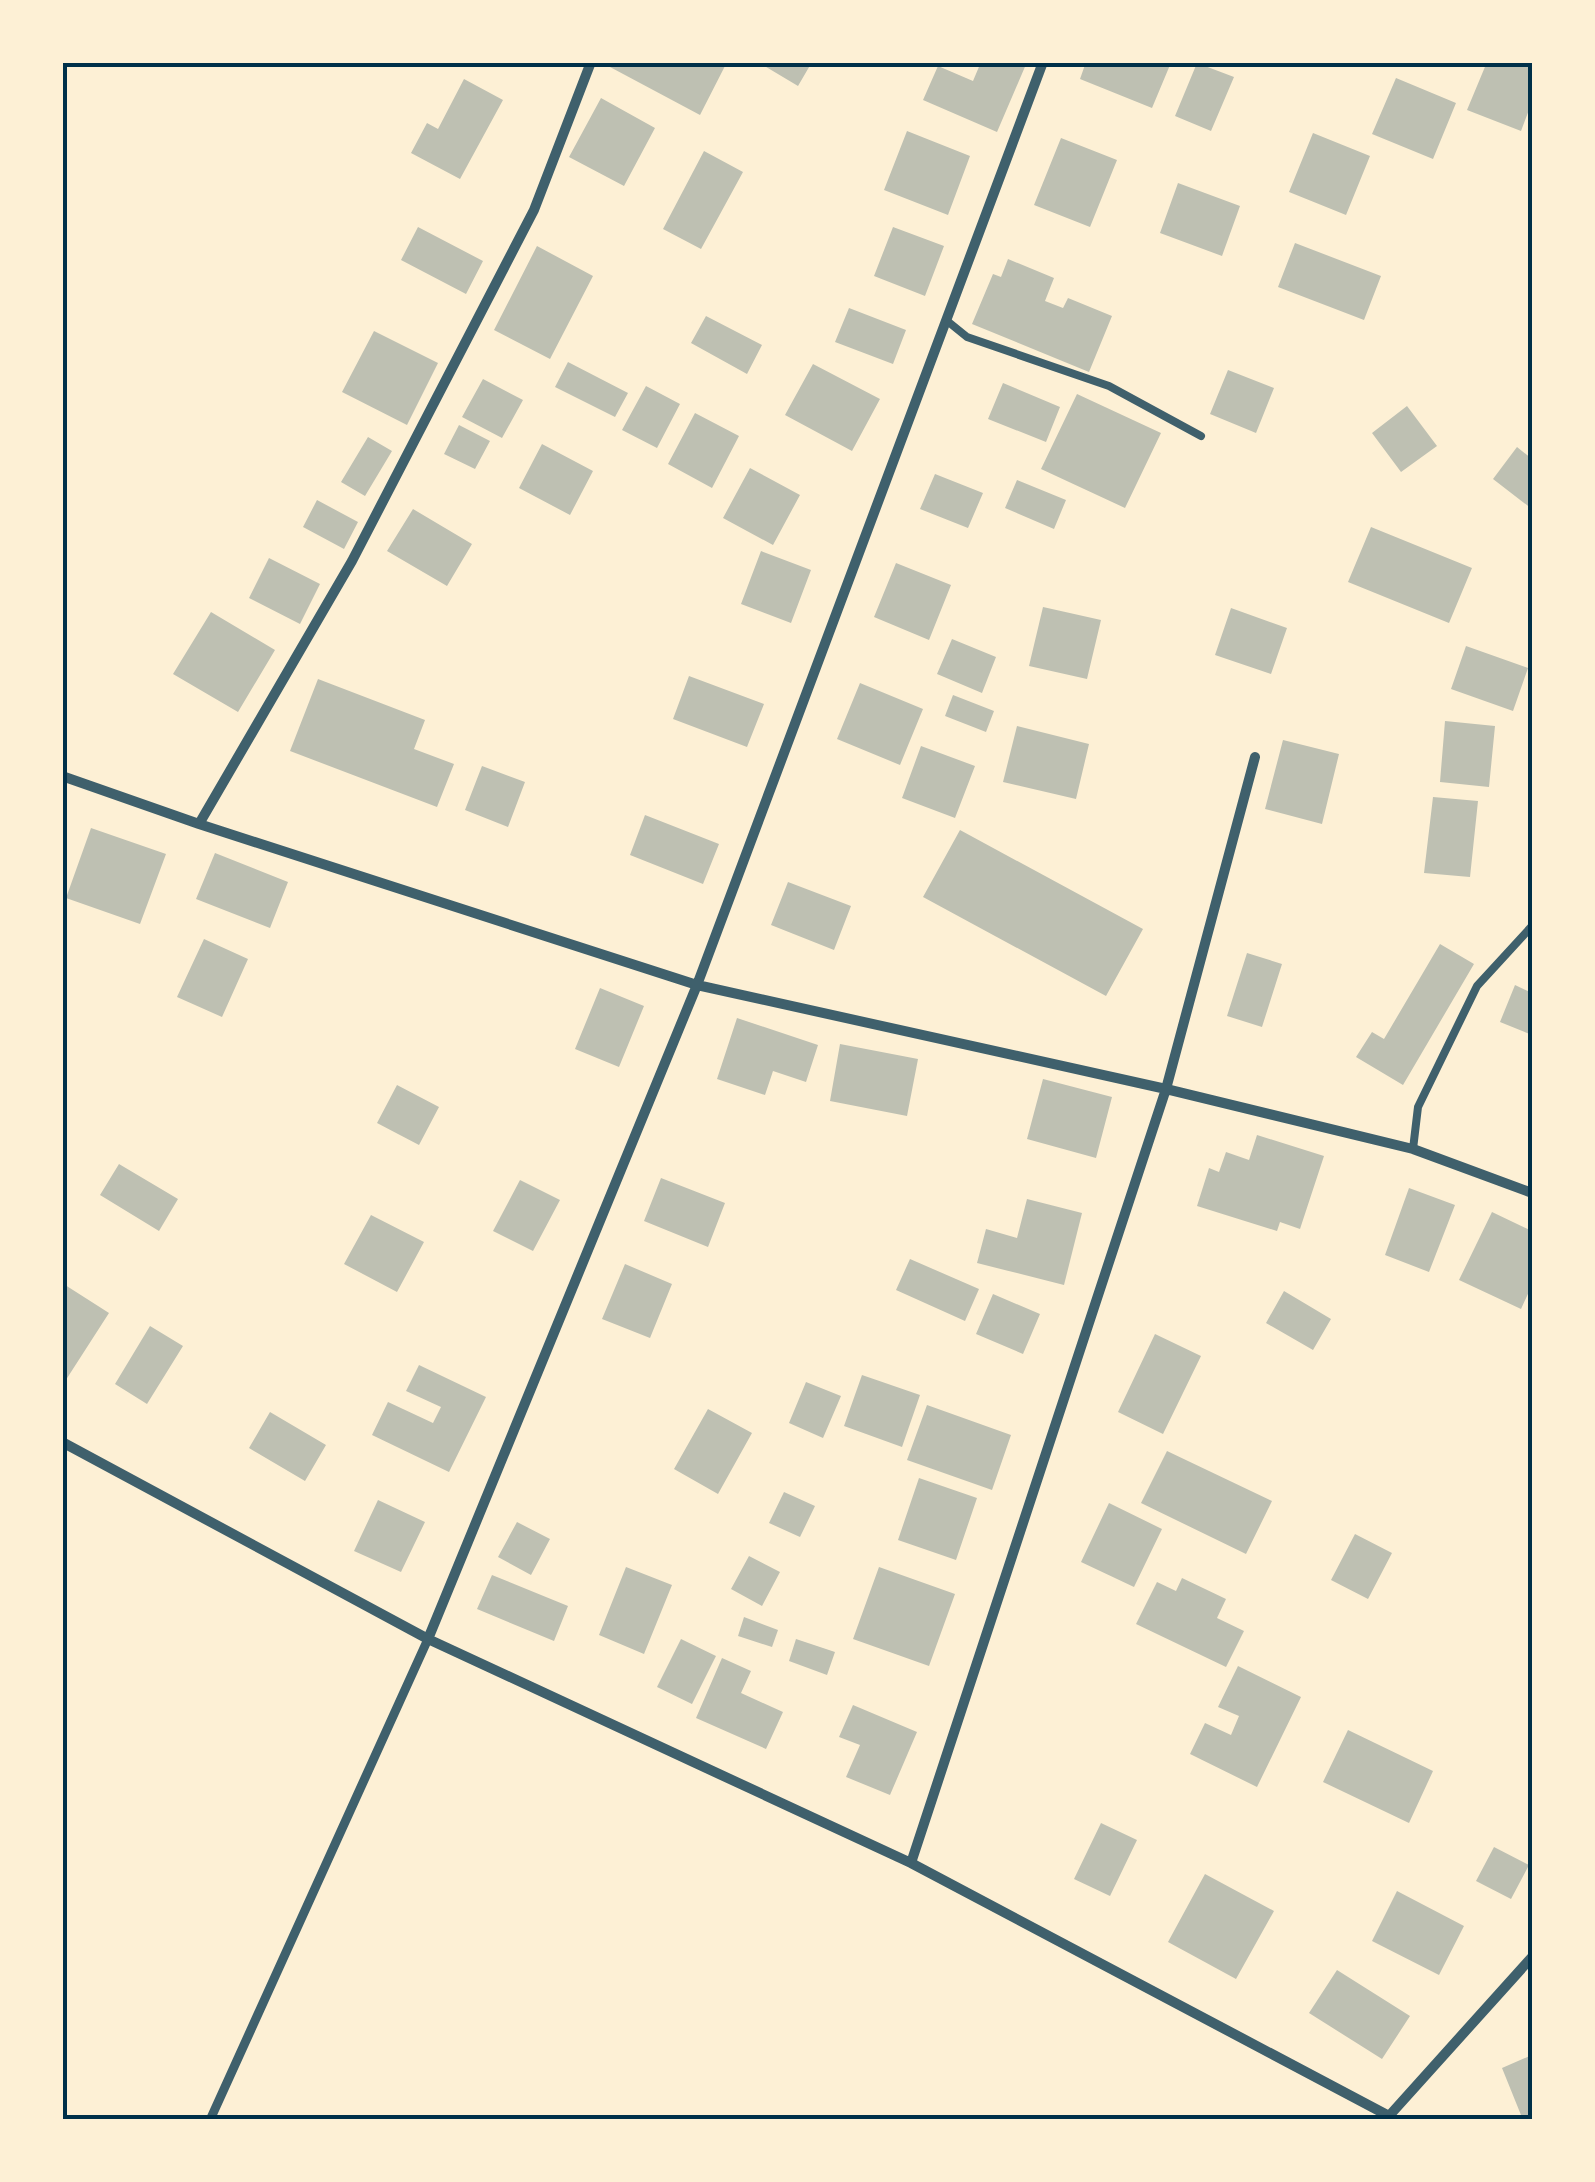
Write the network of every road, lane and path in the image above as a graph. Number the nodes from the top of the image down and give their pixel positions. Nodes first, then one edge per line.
1 (591, 62) edge
2 (1043, 62) edge
3 (946, 320) junction
4 (1201, 436) dead end
5 (1255, 757) dead end
6 (62, 776) edge
7 (200, 824) junction
8 (1532, 926) edge
9 (696, 986) junction
10 (1166, 1089) junction
11 (1412, 1149) junction
12 (1532, 1193) edge
13 (62, 1442) edge
14 (428, 1640) junction
15 (912, 1863) junction
16 (1532, 1957) edge
17 (210, 2120) edge

1 - 7 street
2 - 3 street
3 - 4 lane
3 - 9 street
5 - 10 street
6 - 7 street
7 - 9 street
8 - 11 lane
9 - 10 street
9 - 14 street
10 - 11 street
10 - 15 street
11 - 12 street
13 - 14 street
14 - 15 street
14 - 17 street
15 - 16 street

